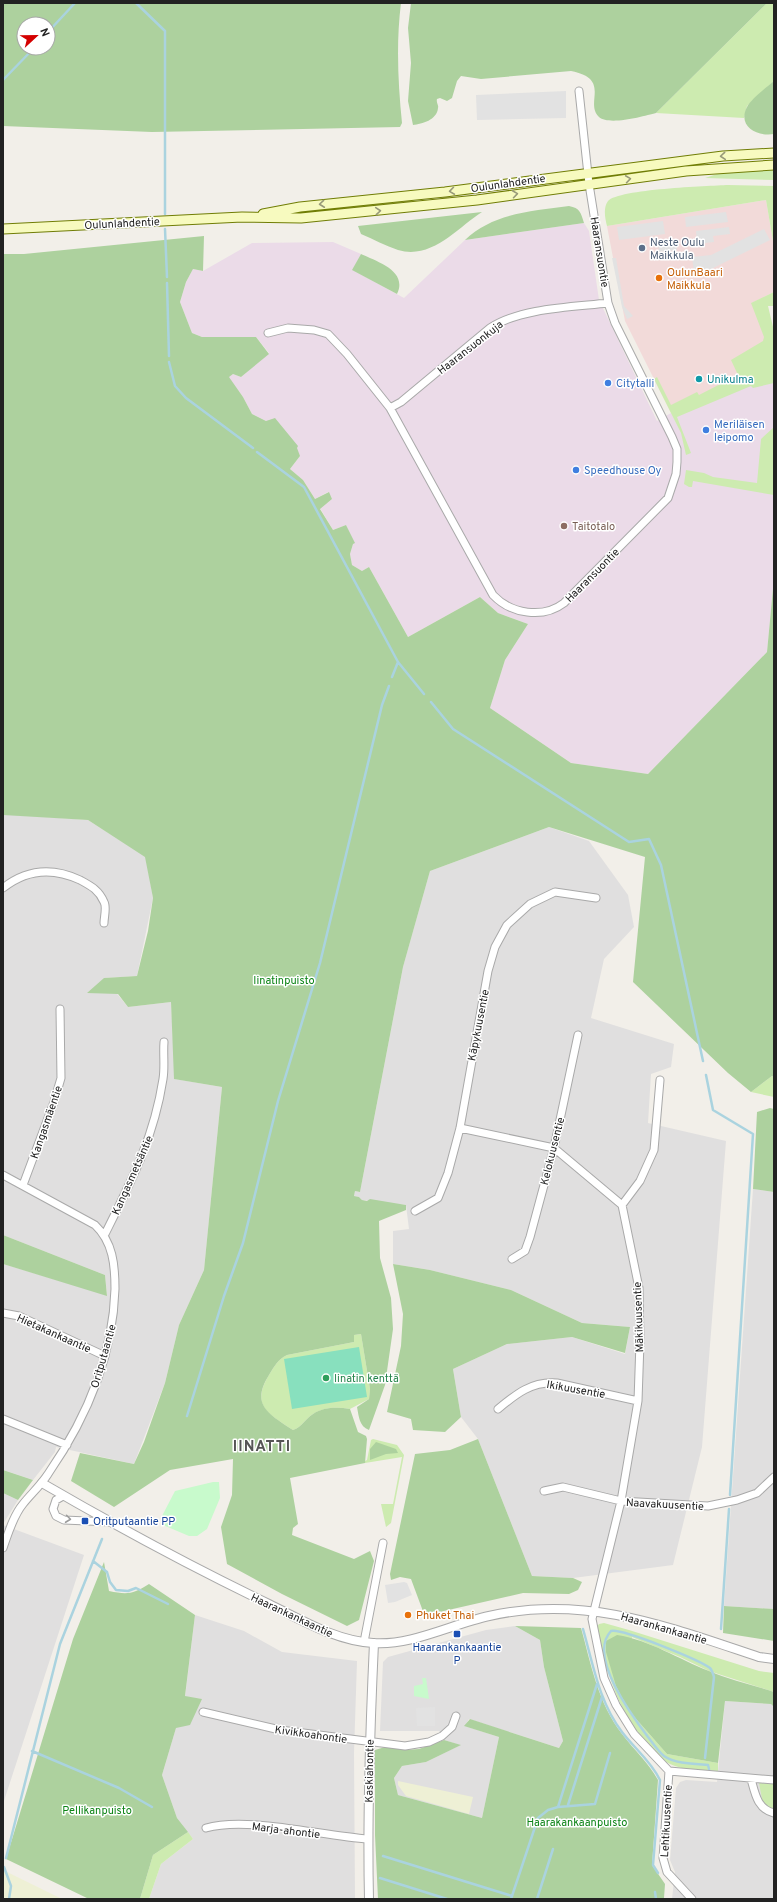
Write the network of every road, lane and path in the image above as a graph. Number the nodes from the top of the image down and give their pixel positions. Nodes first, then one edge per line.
1 (579, 91) dead end
2 (774, 153) edge
3 (774, 165) edge
4 (587, 172) junction
5 (589, 184) junction
6 (242, 217) junction
7 (3, 229) edge
8 (608, 303) junction
9 (268, 333) dead end
10 (390, 408) junction
11 (3, 888) edge
12 (596, 898) dead end
13 (104, 923) dead end
14 (60, 1009) dead end
15 (578, 1036) dead end
16 (164, 1042) dead end
17 (660, 1080) dead end
18 (460, 1128) junction
19 (554, 1148) junction
20 (3, 1175) edge
21 (23, 1185) junction
22 (622, 1205) junction
23 (415, 1211) dead end
24 (105, 1234) junction
25 (512, 1259) dead end
26 (3, 1313) edge
27 (105, 1356) junction
28 (638, 1401) junction
29 (498, 1409) dead end
30 (3, 1419) edge
31 (67, 1445) junction
32 (774, 1477) edge
33 (42, 1483) junction
34 (544, 1491) dead end
35 (63, 1496) junction
36 (621, 1502) junction
37 (110, 1522) junction
38 (383, 1543) dead end
39 (3, 1548) edge
40 (594, 1611) junction
41 (364, 1642) junction
42 (374, 1643) junction
43 (774, 1659) edge
44 (203, 1712) dead end
45 (456, 1716) dead end
46 (369, 1742) junction
47 (669, 1771) junction
48 (752, 1778) junction
49 (774, 1780) edge
50 (774, 1813) edge
51 (206, 1828) dead end
52 (368, 1839) junction
53 (369, 1899) edge
54 (692, 1899) edge

1 - 4 street, Haaransuontie
2 -> 4 main road, Oulunlahdentie
5 -> 3 main road, Oulunlahdentie
4 - 5 street, Haaransuontie
4 -> 6 main road, Oulunlahdentie
6 -> 5 main road, Oulunlahdentie
5 - 8 street, Haaransuontie
6 - 7 main road, Oulunlahdentie
8 - 10 street, Haaransuonkuja
8 - 10 street, Haaransuontie
9 - 10 street, Haaransuontie
11 - 13 street
12 - 18 street, Käpykuusentie
14 - 21 street, Kangasmäentie
15 - 19 street, Kelokuusentie
16 - 24 street, Kangasmetsäntie
17 - 22 street
18 - 19 street
18 - 23 street, Käpykuusentie
19 - 22 street
19 - 25 street, Kelokuusentie
20 - 21 street
21 - 24 street
22 - 28 street, Mäkikuusentie
24 - 27 street, Oritputaantie
26 - 27 street, Hietakankaantie
27 - 31 street, Oritputaantie
28 - 29 street, Ikikuusentie
28 - 36 street, Mäkikuusentie
30 - 31 street
31 - 33 street, Oritputaantie
32 - 36 street, Naavakuusentie
33 - 35 street, Haarankankaantie
33 - 39 street, Oritputaantie
34 - 36 street, Naavakuusentie
35 - 37 street, Haarankankaantie
35 -> 37 street
36 - 40 street, Mäkikuusentie
37 - 41 street, Haarankankaantie
38 - 41 street
40 - 42 street, Haarankankaantie
40 - 43 street, Haarankankaantie
40 - 47 street, Lehtikuusentie
41 - 42 street, Haarankankaantie
42 - 46 street, Kaskiahontie
44 - 46 street, Kivikkoahontie
45 - 46 street, Kivikkoahontie
46 - 52 street, Kaskiahontie
47 - 48 street
47 - 54 street, Lehtikuusentie
48 - 49 street
48 - 50 street
51 - 52 street, Marja-ahontie
52 - 53 street, Kaskiahontie

